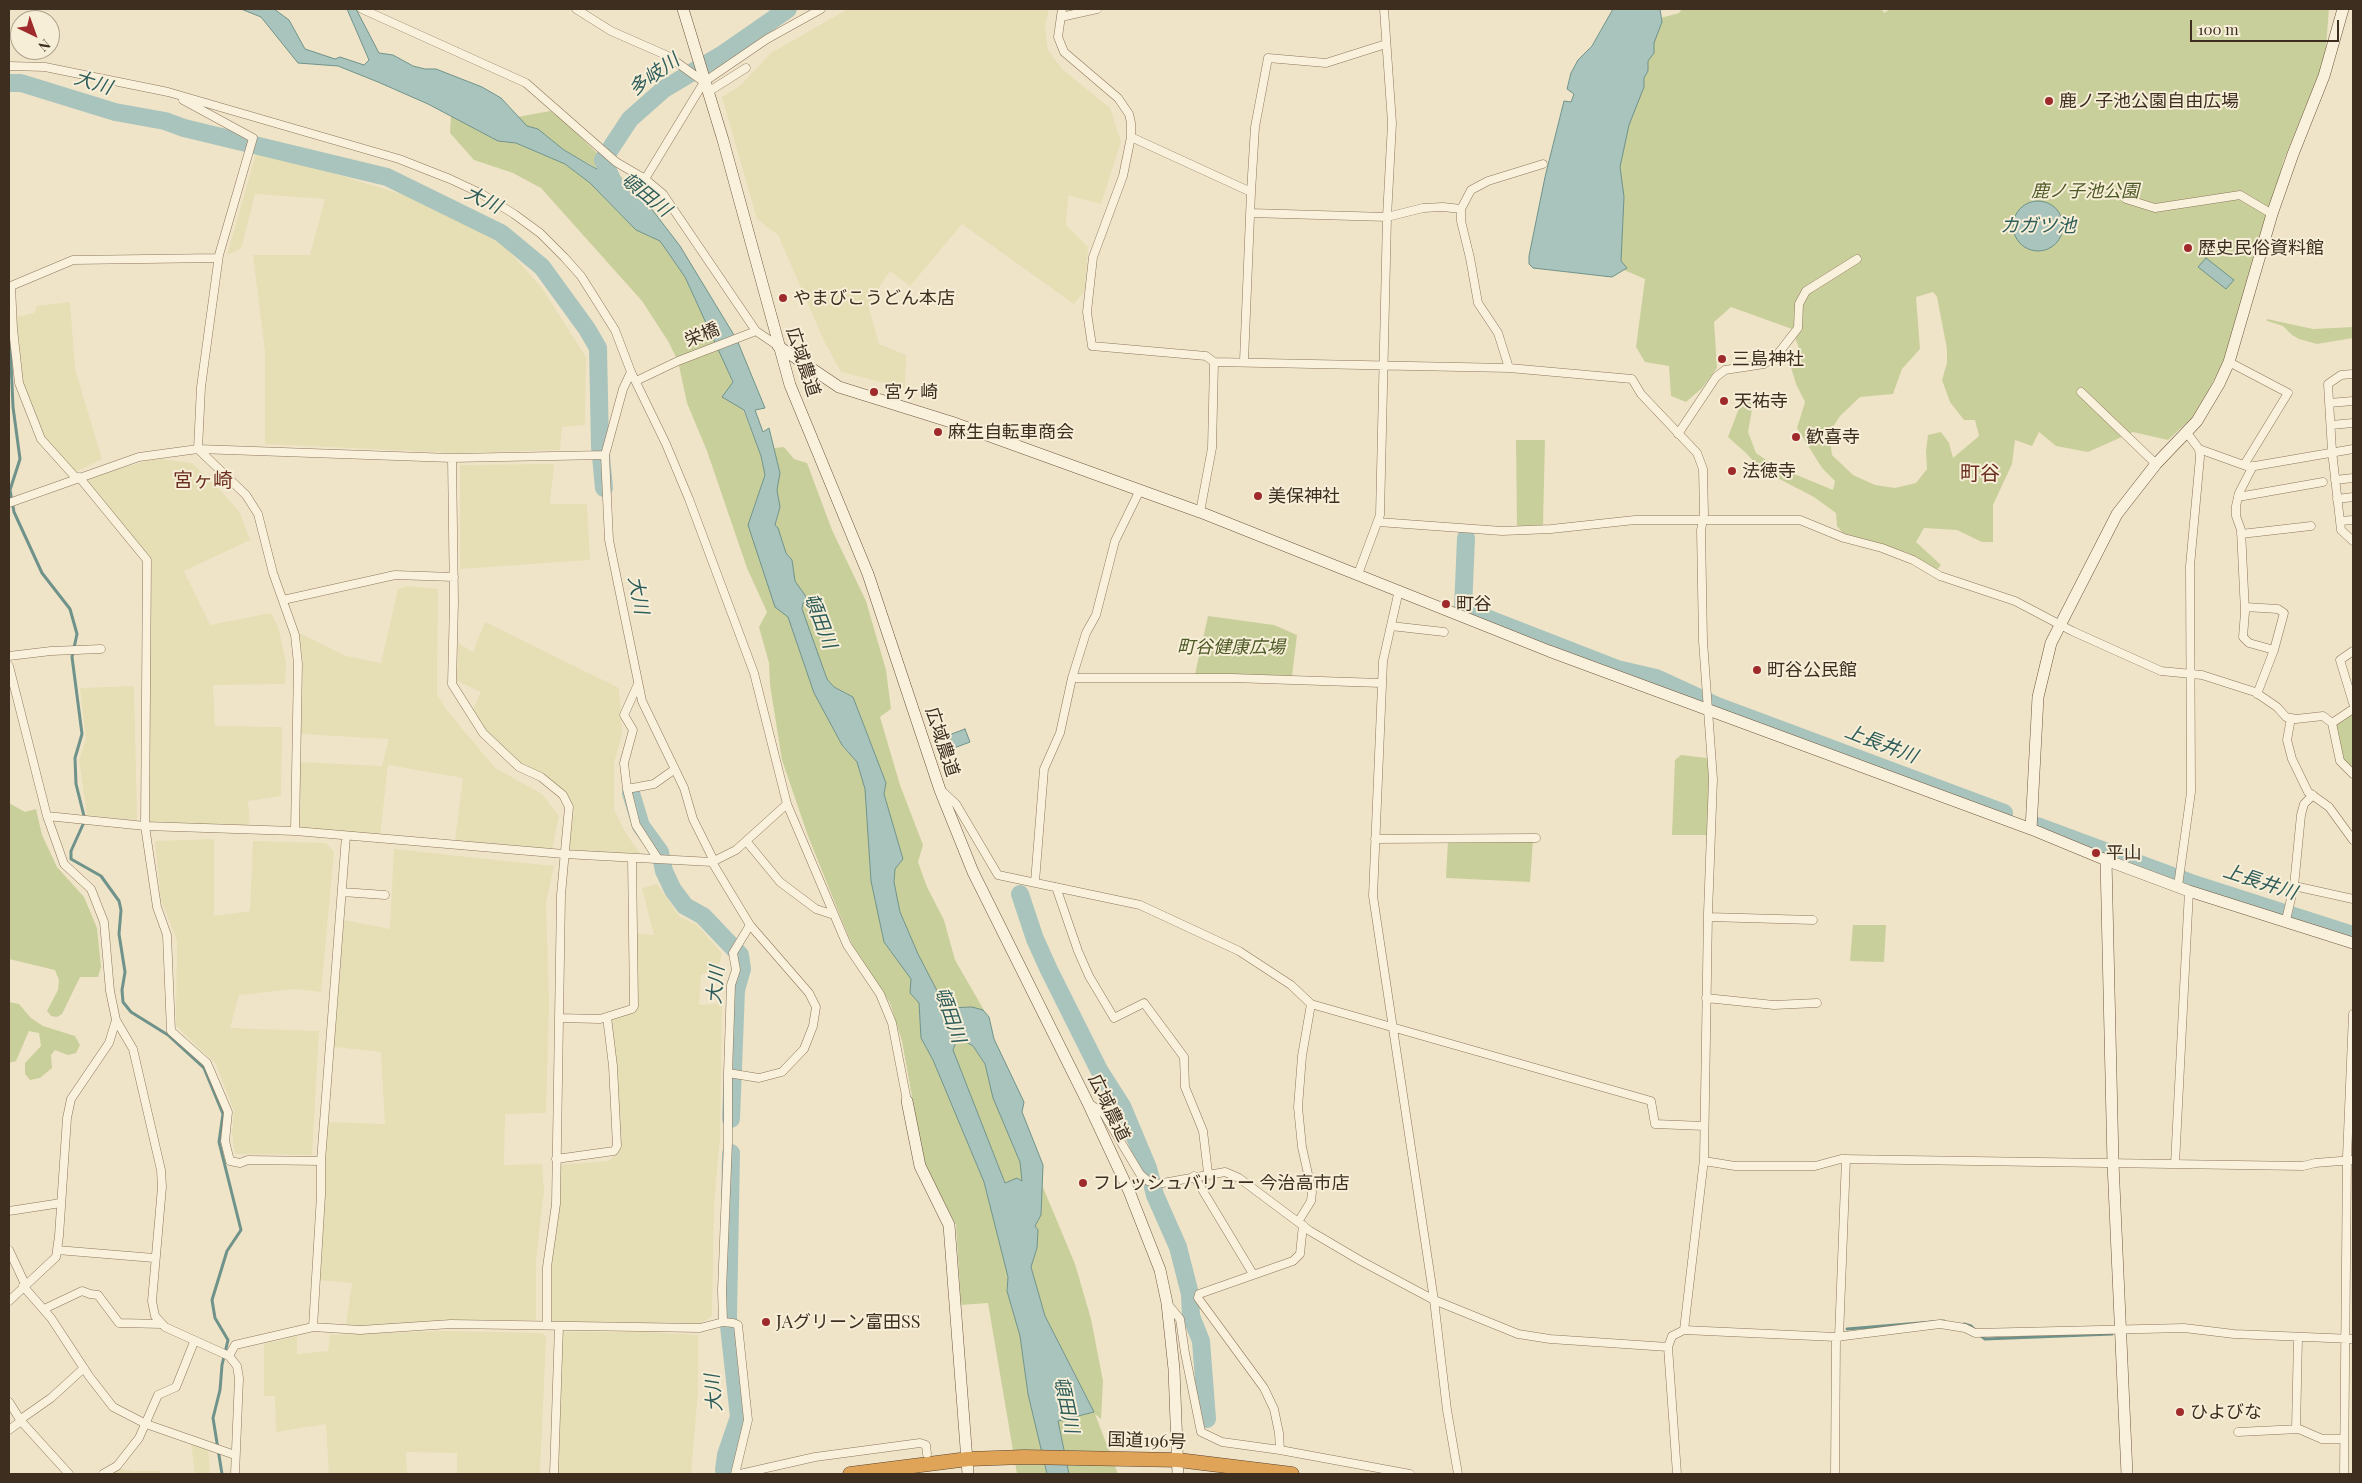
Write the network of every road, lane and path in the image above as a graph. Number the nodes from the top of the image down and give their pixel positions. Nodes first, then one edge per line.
1 (362, 9) edge
2 (576, 9) edge
3 (683, 9) edge
4 (821, 9) edge
5 (1097, 9) edge
6 (1384, 9) edge
7 (2343, 9) edge
8 (1062, 13) edge
9 (1386, 44) junction
10 (9, 66) edge
11 (746, 68) dead end
12 (706, 87) junction
13 (168, 92) junction
14 (1131, 137) junction
15 (1543, 164) dead end
16 (645, 179) junction
17 (1251, 192) junction
18 (2126, 199) dead end
19 (1461, 209) junction
20 (1250, 213) junction
21 (2272, 214) junction
22 (1387, 216) junction
23 (218, 258) junction
24 (1857, 259) dead end
25 (11, 330) edge
26 (756, 331) junction
27 (778, 346) junction
28 (1244, 361) junction
29 (1214, 362) junction
30 (2229, 362) junction
31 (1383, 367) junction
32 (1509, 368) junction
33 (631, 372) junction
34 (2353, 374) edge
35 (636, 381) junction
36 (2081, 392) dead end
37 (2353, 401) edge
38 (2329, 403) junction
39 (2353, 423) edge
40 (2331, 425) junction
41 (2187, 433) junction
42 (1678, 434) junction
43 (198, 449) junction
44 (2199, 449) junction
45 (2353, 449) edge
46 (2332, 451) junction
47 (605, 455) junction
48 (452, 458) junction
49 (2156, 464) junction
50 (2244, 465) junction
51 (2253, 466) junction
52 (78, 478) junction
53 (2353, 478) edge
54 (2335, 480) junction
55 (2322, 482) dead end
56 (1140, 490) junction
57 (2353, 497) edge
58 (2238, 498) junction
59 (2337, 499) junction
60 (9, 503) edge
61 (1200, 512) junction
62 (2353, 520) edge
63 (2340, 521) junction
64 (1378, 522) junction
65 (1703, 522) junction
66 (2311, 526) dead end
67 (2241, 534) junction
68 (2353, 541) edge
69 (1358, 574) junction
70 (454, 577) junction
71 (1399, 590) junction
72 (283, 600) junction
73 (2244, 607) junction
74 (2059, 625) junction
75 (1391, 626) junction
76 (1444, 632) dead end
77 (101, 648) dead end
78 (2274, 650) junction
79 (2353, 651) edge
80 (9, 656) edge
81 (9, 666) edge
82 (2190, 673) junction
83 (1072, 678) junction
84 (1381, 683) junction
85 (638, 684) junction
86 (2257, 694) junction
87 (2353, 704) edge
88 (2353, 709) edge
89 (1709, 710) junction
90 (2291, 718) junction
91 (2332, 723) junction
92 (675, 769) junction
93 (2353, 774) edge
94 (627, 789) junction
95 (940, 790) junction
96 (2313, 795) junction
97 (787, 804) junction
98 (47, 816) junction
99 (146, 826) junction
100 (2031, 829) junction
101 (295, 831) junction
102 (346, 836) junction
103 (1536, 838) dead end
104 (1375, 839) junction
105 (2353, 840) edge
106 (747, 842) junction
107 (564, 854) junction
108 (632, 858) junction
109 (658, 859) junction
110 (2106, 860) junction
111 (713, 862) junction
112 (1035, 882) junction
113 (2294, 886) junction
114 (1056, 887) junction
115 (2184, 888) junction
116 (342, 892) junction
117 (385, 895) dead end
118 (2353, 899) edge
119 (834, 915) junction
120 (1708, 917) junction
121 (1813, 920) dead end
122 (2286, 920) junction
123 (750, 925) junction
124 (2353, 943) edge
125 (1706, 998) junction
126 (1817, 1002) dead end
127 (1311, 1004) junction
128 (2353, 1014) edge
129 (607, 1017) junction
130 (559, 1018) junction
131 (116, 1020) junction
132 (1391, 1027) junction
133 (728, 1073) junction
134 (907, 1101) joint
135 (1087, 1101) junction
136 (1704, 1126) junction
137 (556, 1159) junction
138 (1846, 1159) junction
139 (321, 1161) junction
140 (1704, 1161) junction
141 (2350, 1161) edge
142 (2113, 1163) junction
143 (2175, 1164) junction
144 (1208, 1173) junction
145 (1194, 1176) junction
146 (61, 1203) junction
147 (9, 1211) edge
148 (1300, 1224) junction
149 (9, 1250) edge
150 (57, 1250) junction
151 (154, 1258) junction
152 (1253, 1274) junction
153 (24, 1285) junction
154 (1434, 1300) junction
155 (9, 1301) edge
156 (1167, 1303) junction
157 (44, 1309) junction
158 (723, 1322) junction
159 (162, 1324) junction
160 (547, 1326) junction
161 (559, 1326) junction
162 (313, 1327) junction
163 (1684, 1330) junction
164 (2120, 1330) junction
165 (1838, 1337) junction
166 (2298, 1337) junction
167 (2349, 1339) edge
168 (194, 1342) junction
169 (1668, 1347) junction
170 (229, 1356) junction
171 (84, 1368) junction
172 (9, 1402) edge
173 (21, 1420) junction
174 (146, 1424) junction
175 (2296, 1429) junction
176 (9, 1430) edge
177 (2238, 1432) dead end
178 (2344, 1439) junction
179 (1280, 1450) junction
180 (927, 1454) dead end
181 (234, 1456) junction
182 (968, 1459) junction
183 (1178, 1460) junction
184 (69, 1474) edge
185 (103, 1474) edge
186 (235, 1474) edge
187 (554, 1474) edge
188 (735, 1474) edge
189 (740, 1474) edge
190 (850, 1474) edge
191 (968, 1474) edge
192 (1178, 1474) edge
193 (1292, 1474) edge
194 (1410, 1474) edge
195 (1458, 1474) edge
196 (1677, 1474) edge
197 (1835, 1474) edge
198 (2127, 1474) edge
199 (2344, 1474) edge

1 - 16 street
2 - 12 street
3 - 12 street, 広域農道
4 - 12 street
5 - 8 street
6 - 9 street
7 - 21 street
8 - 14 street
9 - 17 street
9 - 22 street
10 - 13 street
11 - 12 street
12 - 16 street
12 - 27 street, 広域農道
13 - 23 street
13 - 33 street
14 - 17 street
14 - 29 street
15 - 19 street
16 - 26 street
17 - 20 street
18 - 21 street
19 - 22 street
19 - 32 street
20 - 22 street
20 - 28 street
21 - 30 street
22 - 31 street
23 - 25 street
23 - 43 street
24 - 42 street
25 - 52 street
26 - 27 street
26 - 35 street, 栄橋
27 - 56 street
27 - 95 street, 広域農道
28 - 29 street
28 - 31 street
29 - 61 street
30 - 41 street
30 - 50 street
31 - 32 street
31 - 64 street
32 - 42 street
33 - 35 street
33 - 47 street
34 - 38 street
35 - 97 street
36 - 49 street
37 - 38 street
38 - 40 street
39 - 40 street
40 - 46 street
41 - 44 street
41 - 49 street
42 - 65 street
43 - 48 street
43 - 52 street
43 - 72 street
44 - 50 street
44 - 82 street
45 - 46 street
46 - 51 street
46 - 54 street
47 - 48 street
47 - 85 street
48 - 70 street
49 - 74 street
50 - 51 street
51 - 58 street
52 - 60 street
52 - 99 street
53 - 54 street
54 - 59 street
55 - 58 street
56 - 61 street
56 - 83 street
57 - 59 street
58 - 67 street
59 - 63 street
61 - 69 street
62 - 63 street
63 - 68 street
64 - 65 street
64 - 69 street
65 - 74 street
65 - 89 street
66 - 67 street
67 - 73 street
69 - 71 street
70 - 72 street
70 - 107 street
71 - 75 street
71 - 89 street
72 - 101 street
73 - 78 street
73 - 78 street
74 - 82 street
74 - 100 street
75 - 76 street
75 - 84 street
77 - 80 street
78 - 86 street
79 - 87 street
81 - 98 street
82 - 86 street
82 - 115 street
83 - 84 street
83 - 112 street
84 - 104 street
85 - 92 street
85 - 94 street
86 - 90 street
88 - 91 street
89 - 100 street
89 - 120 street
90 - 91 street
90 - 96 street
91 - 93 street
92 - 94 street
92 - 111 street
94 - 109 street
95 - 112 street
95 - 135 street, 広域農道
96 - 105 street
96 - 113 street
97 - 106 street
97 - 119 street
98 - 99 street
98 - 131 street
99 - 101 street
99 - 139 street
100 - 110 street
101 - 102 street
102 - 107 street
102 - 116 street
103 - 104 street
104 - 132 street
106 - 111 street
106 - 119 street
107 - 108 street
107 - 130 street
108 - 109 street
108 - 129 street
109 - 111 street
110 - 115 street
110 - 142 street
111 - 123 street
112 - 114 street
113 - 118 street
113 - 122 street
114 - 127 street
114 - 144 street
115 - 122 street
115 - 143 street
116 - 117 street
116 - 139 street
119 - 134 street
120 - 121 street
120 - 125 street
122 - 124 street
123 - 133 street
123 - 133 street
125 - 126 street
125 - 136 street
127 - 132 street
127 - 148 street
128 - 141 street
129 - 130 street
129 - 137 street
130 - 137 street
131 - 146 street
131 - 151 street
132 - 136 street
132 - 154 street
133 - 158 street
134 - 182 street
135 - 145 street
135 - 156 street, 広域農道
136 - 140 street
137 - 160 street
138 - 140 street
138 - 142 street
138 - 165 street
139 - 162 street
140 - 163 street
141 - 143 street
141 - 167 street
142 - 143 street
142 - 164 street
144 - 145 street
144 - 148 street
145 - 152 street
146 - 147 street
146 - 150 street
148 - 152 street
148 - 154 street
149 - 153 street
150 - 151 street
150 - 153 street
151 - 159 street
152 - 179 street
153 - 155 street
153 - 157 street
154 - 169 street
154 - 195 street
156 - 179 street
156 - 183 street, 広域農道
157 - 159 street
157 - 171 street
158 - 161 street
158 - 188 street
159 - 168 street
160 - 161 street
160 - 162 street
161 - 187 street
162 - 170 street
163 - 165 street
163 - 169 street
164 - 165 street
164 - 166 street
164 - 198 street
165 - 197 street
166 - 167 street
166 - 175 street
167 - 178 street
168 - 170 street
168 - 174 street
169 - 196 street
170 - 181 street
171 - 173 street
171 - 174 street
172 - 173 street
173 - 176 street
173 - 184 street
174 - 181 street
174 - 185 street
175 - 177 street
175 - 178 street
178 - 199 street
179 - 194 street
180 - 189 street
181 - 186 street
182 - 183 highway, 国道196号
182 - 190 highway, 国道196号
182 - 191 street
183 - 192 street, 広域農道
183 - 193 highway, 国道196号

